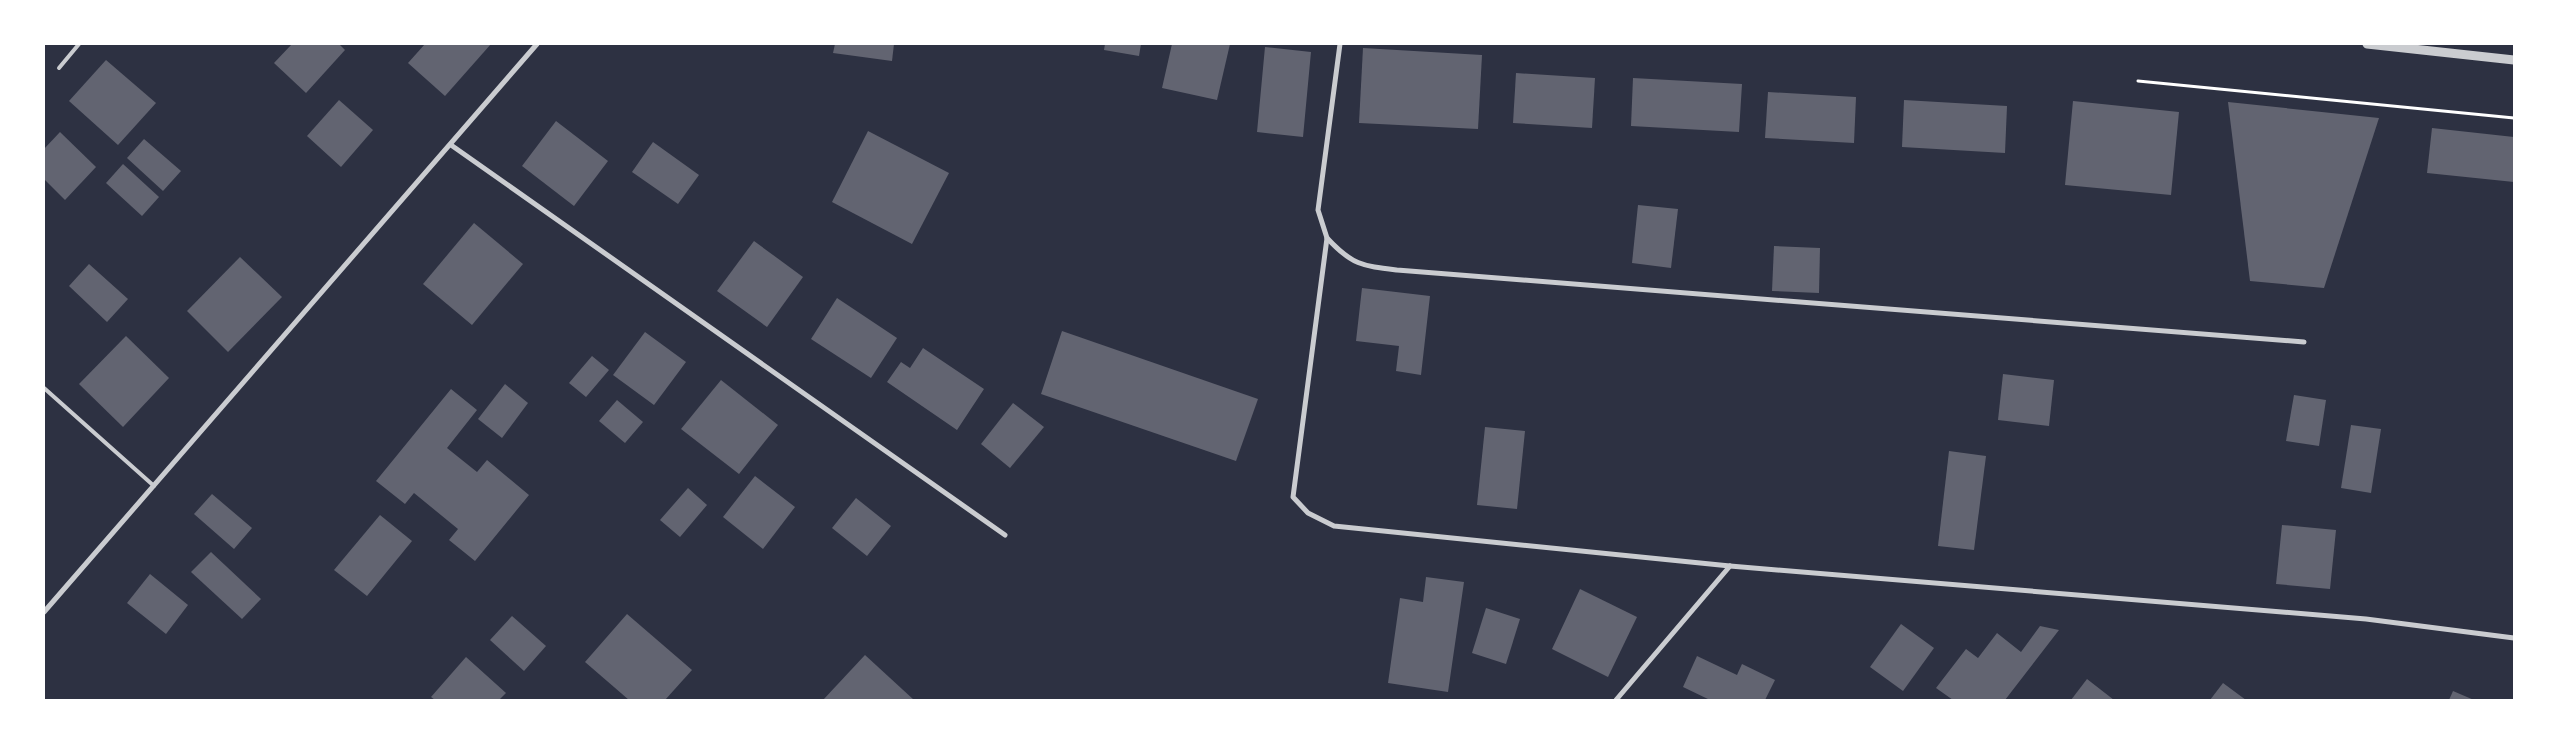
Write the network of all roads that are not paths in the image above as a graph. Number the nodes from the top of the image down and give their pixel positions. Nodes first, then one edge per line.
1 (80, 44) edge
2 (537, 44) edge
3 (1340, 44) edge
4 (2367, 44) edge
5 (2428, 47) edge
6 (2514, 60) edge
7 (59, 68) dead end
8 (451, 145) junction
9 (1327, 238) junction
10 (2304, 342) dead end
11 (44, 388) edge
12 (154, 486) junction
13 (1005, 535) dead end
14 (1730, 566) junction
15 (44, 612) edge
16 (2514, 638) edge
17 (1616, 700) edge

1 - 7 lane
2 - 8 street
3 - 9 street
4 - 5 street
5 - 6 street
8 - 12 street
8 - 13 street
9 - 10 street
9 - 14 street
11 - 12 lane
12 - 15 street
14 - 16 street
14 - 17 street

